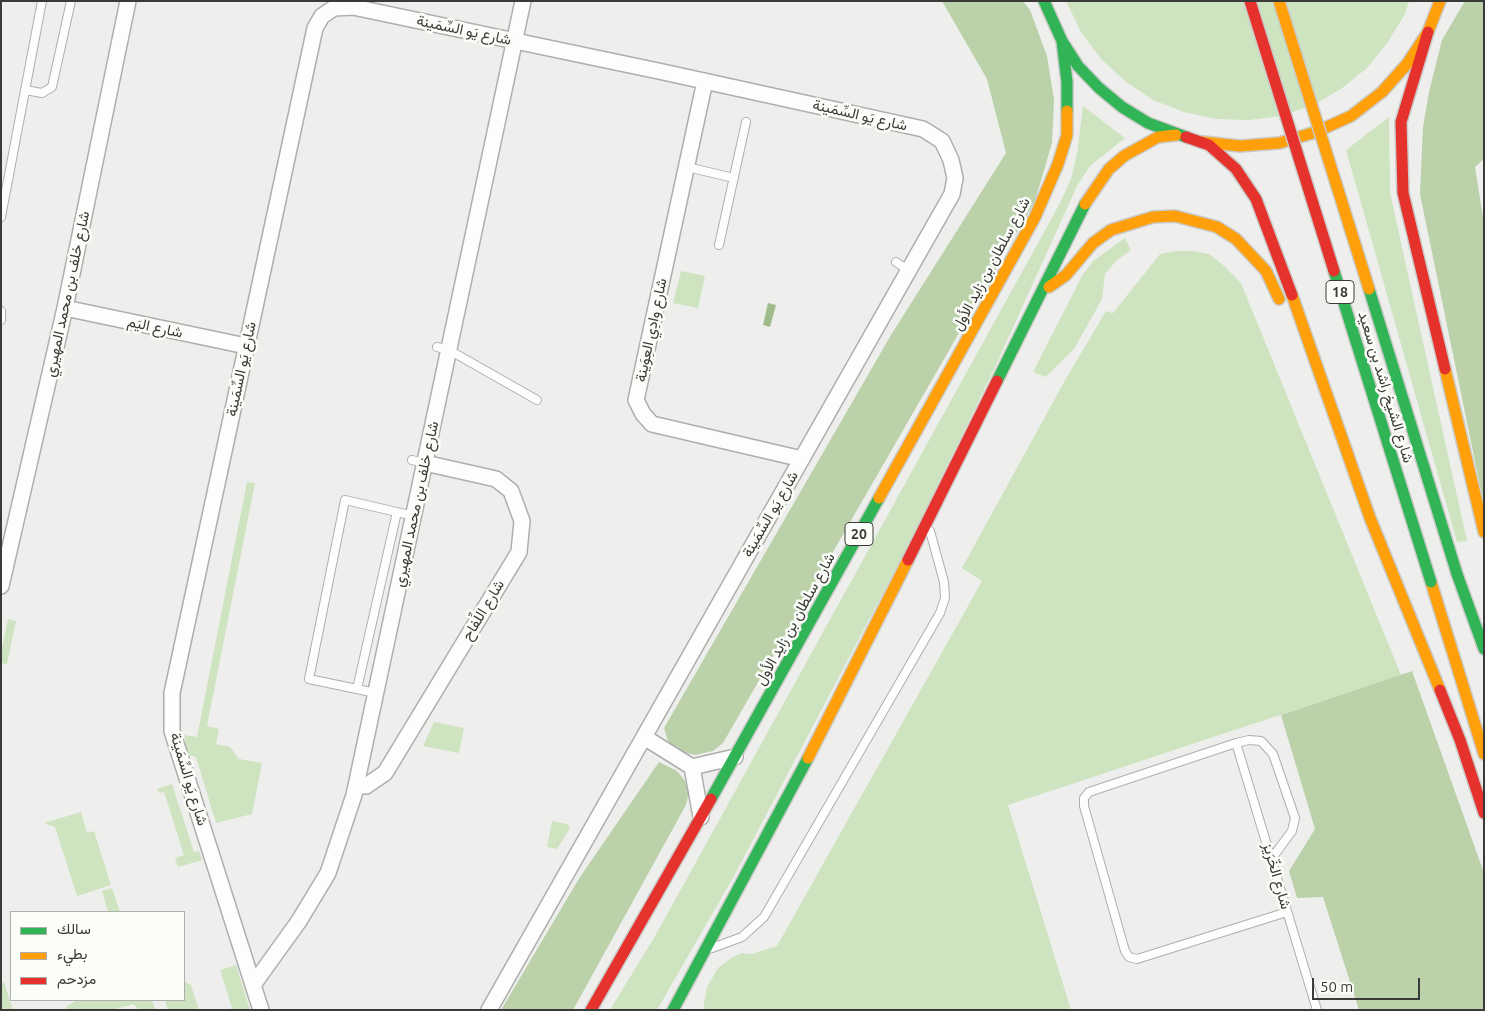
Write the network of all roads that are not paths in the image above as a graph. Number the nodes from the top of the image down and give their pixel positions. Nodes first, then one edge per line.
1 (42, 1) edge
2 (71, 1) edge
3 (128, 1) edge
4 (523, 1) edge
5 (1044, 1) edge
6 (1250, 1) edge
7 (1279, 1) edge
8 (1440, 4) edge
9 (1428, 32) junction
10 (515, 41) junction
11 (1062, 41) junction
12 (705, 81) junction
13 (25, 90) junction
14 (746, 122) dead end
15 (1176, 135) junction
16 (1202, 142) junction
17 (686, 167) junction
18 (734, 178) junction
19 (1, 217) edge
20 (719, 245) dead end
21 (1042, 293) junction
22 (65, 308) junction
23 (1283, 309) dead end
24 (1, 311) edge
25 (1, 320) edge
26 (1290, 326) dead end
27 (246, 346) junction
28 (443, 348) junction
29 (1317, 366) junction
30 (538, 400) dead end
31 (802, 459) junction
32 (419, 461) junction
33 (397, 512) junction
34 (414, 516) junction
35 (927, 521) junction
36 (1484, 532) edge
37 (1, 586) edge
38 (1484, 649) edge
39 (357, 689) junction
40 (376, 693) junction
41 (644, 737) junction
42 (1236, 743) junction
43 (1484, 754) edge
44 (735, 757) junction
45 (692, 767) junction
46 (356, 786) junction
47 (1484, 813) edge
48 (701, 817) junction
49 (1272, 858) junction
50 (1286, 912) junction
51 (703, 950) junction
52 (253, 985) junction
53 (261, 1010) edge
54 (488, 1010) edge
55 (591, 1010) edge
56 (673, 1010) edge
57 (1317, 1010) edge

1 - 13 lane
2 - 13 lane
3 - 22 street, شارع خلف بن محمد المهيري
4 - 10 street, شارع خلف بن محمد المهيري
5 - 11 main road
6 - 43 main road, شارع الشيخ راشد بن سعيد / 18, bridge
7 - 38 main road, شارع الشيخ راشد بن سعيد / 18, bridge
8 - 9 main road
9 - 16 main road
9 - 36 main road
10 - 12 street, شارع يَو السِّمَينة
10 - 27 street, شارع يَو السِّمَينة
10 - 28 street, شارع خلف بن محمد المهيري
11 - 15 main road
11 - 44 main road, شارع سلطان بن زايد الأول / 20
12 - 17 street, شارع وادِي العِوَينة
12 - 31 street, شارع يَو السِّمَينة
13 - 19 lane
14 - 18 lane
15 - 16 main road
15 - 21 main road
16 - 29 main road
17 - 18 lane
17 - 31 street, شارع وادِي العِوَينة
18 - 20 lane
21 - 23 main road
21 - 35 main road
22 - 27 street, شارع اليَم
22 - 37 street, شارع خلف بن محمد المهيري
24 - 25 lane
26 - 29 main road
27 - 52 street, شارع يَو السِّمَينة
28 - 30 lane
28 - 32 street, شارع خلف بن محمد المهيري
29 - 47 main road
31 - 41 street, شارع يَو السِّمَينة
32 - 34 street, شارع خلف بن محمد المهيري
32 - 46 street, شارع اللِّفاح
33 - 34 lane
33 - 39 lane
33 - 39 lane
34 - 40 street, شارع خلف بن محمد المهيري
35 - 51 main road
35 - 51 lane
39 - 40 lane
40 - 46 street, شارع خلف بن محمد المهيري
41 - 45 street
41 - 54 street, شارع يَو السِّمَينة
42 - 49 lane, شارع الخّرَيز
42 - 49 lane
42 - 50 lane
44 - 45 street
44 - 48 main road, شارع سلطان بن زايد الأول / 20
45 - 48 street
46 - 52 street, شارع خلف بن محمد المهيري
48 - 55 main road, شارع سلطان بن زايد الأول / 20
49 - 50 lane, شارع الخّرَيز
50 - 57 lane, شارع الخّرَيز
51 - 56 main road
52 - 53 street, شارع يَو السِّمَينة

